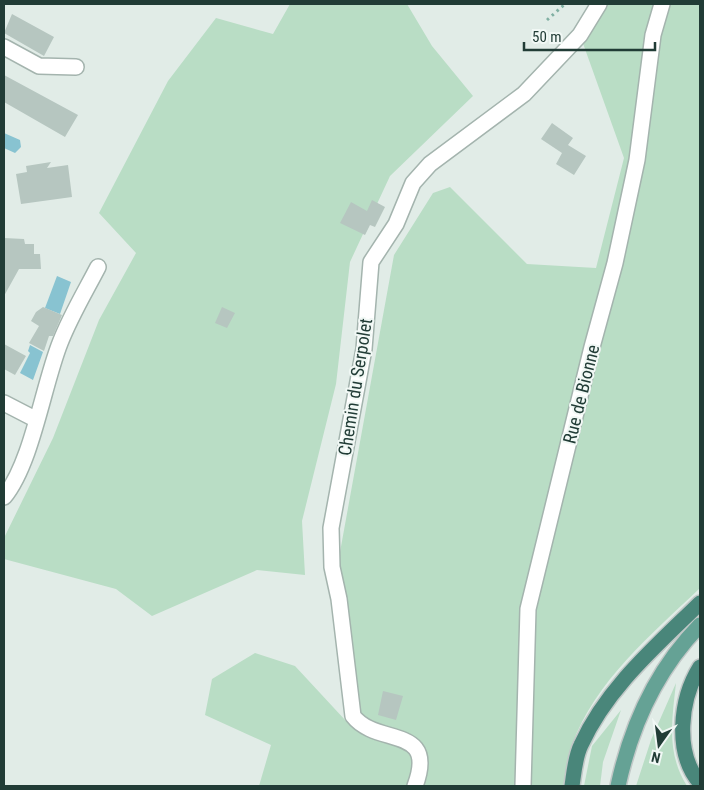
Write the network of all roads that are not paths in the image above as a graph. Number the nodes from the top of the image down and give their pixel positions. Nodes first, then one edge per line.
1 (599, 4) edge
2 (662, 4) edge
3 (4, 47) edge
4 (76, 67) dead end
5 (98, 268) dead end
6 (4, 403) edge
7 (36, 419) junction
8 (4, 497) edge
9 (700, 603) edge
10 (700, 625) edge
11 (700, 667) edge
12 (700, 783) edge
13 (415, 786) edge
14 (523, 786) edge
15 (572, 786) edge
16 (618, 786) edge

1 - 13 street, Chemin du Serpolet
2 - 14 street, Rue de Bionne
3 - 4 street
5 - 7 street
6 - 7 street
7 - 8 street
9 - 15 highway
10 - 16 main road
11 - 12 highway

